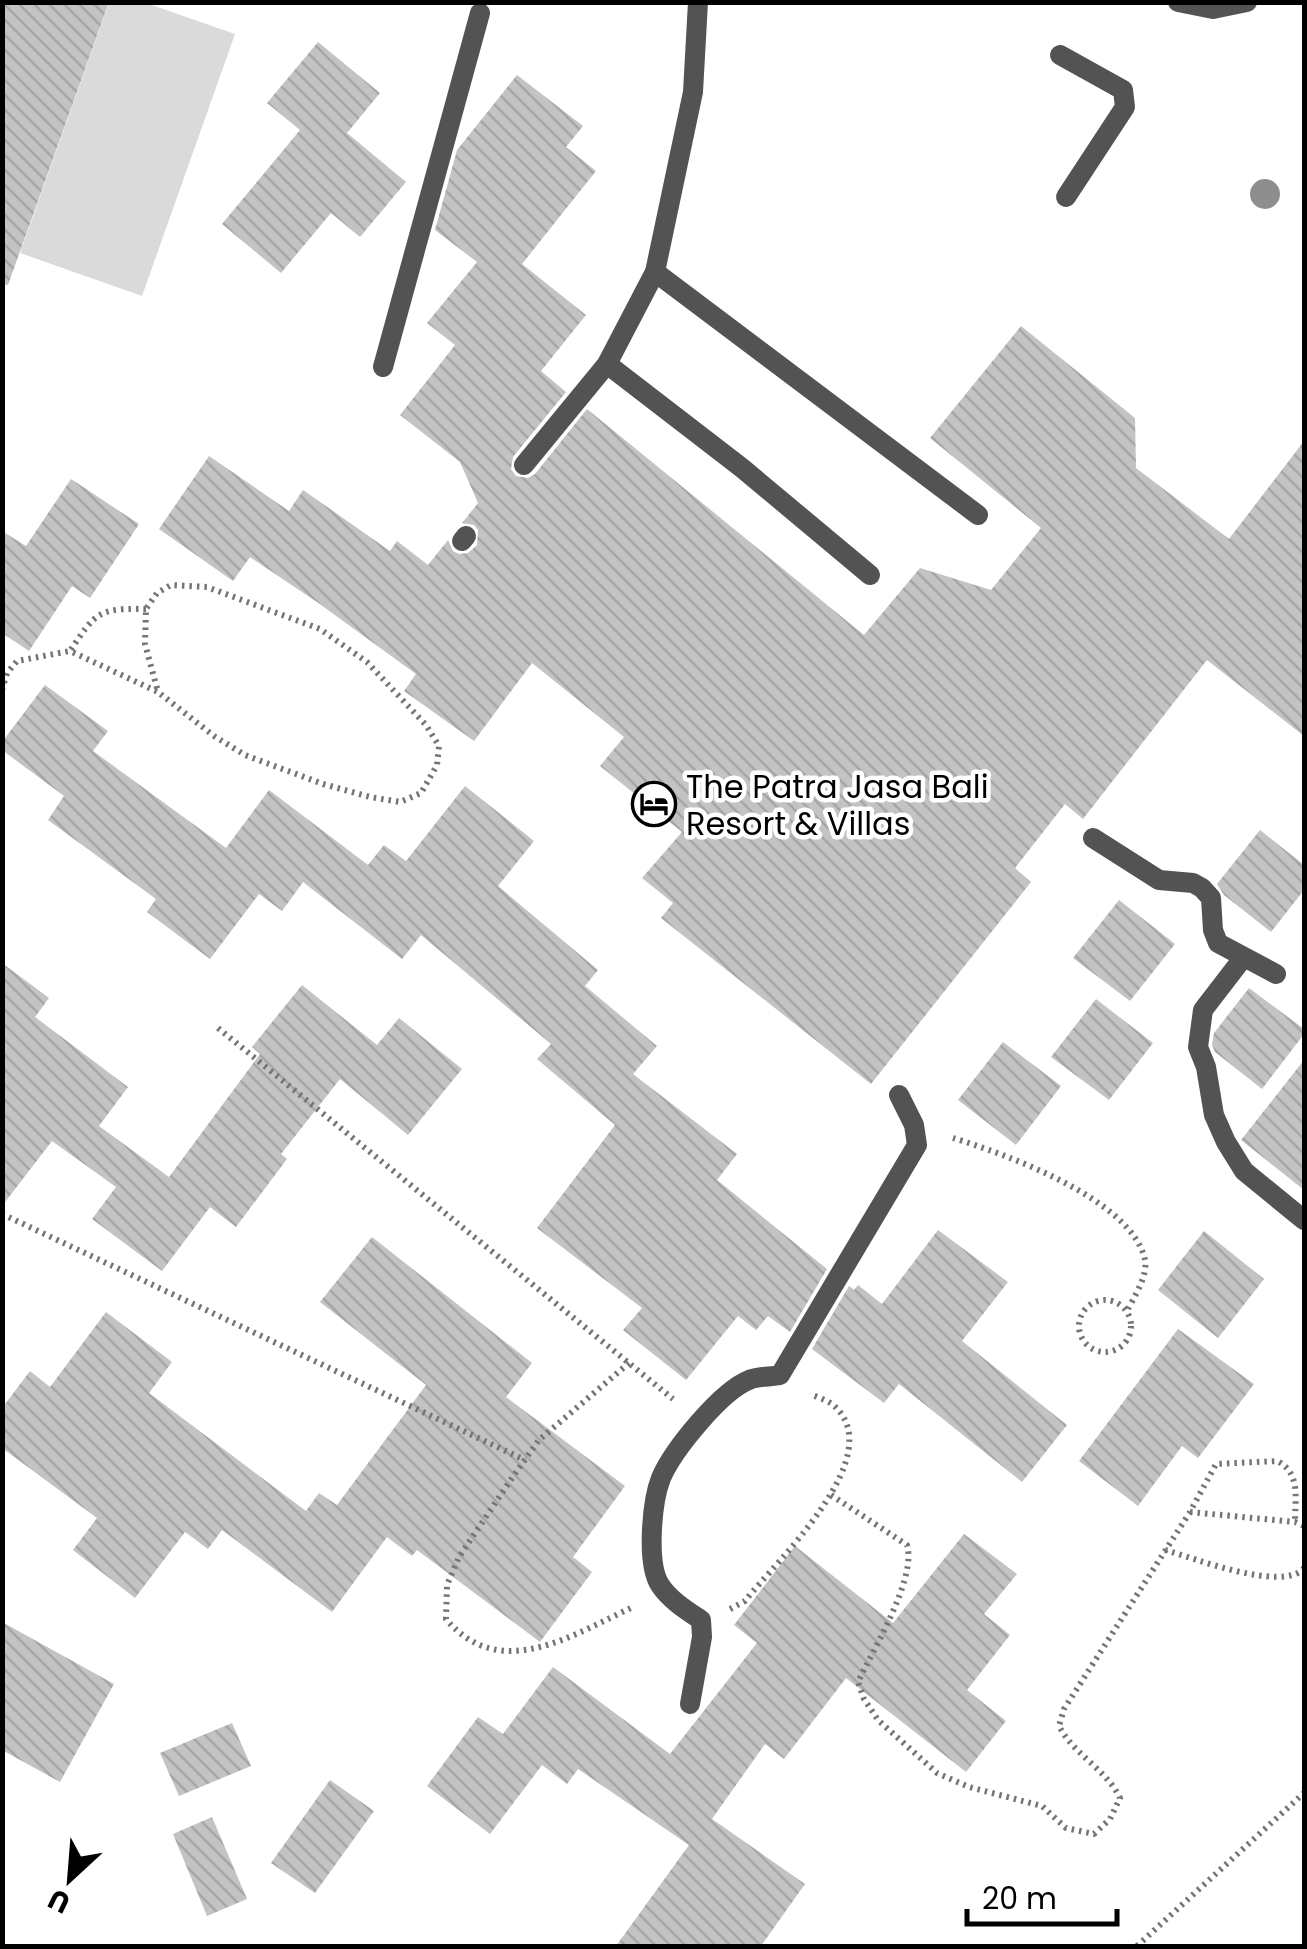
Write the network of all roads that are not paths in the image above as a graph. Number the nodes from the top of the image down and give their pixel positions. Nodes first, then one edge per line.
1 (698, 2) edge
2 (1178, 2) edge
3 (1247, 2) edge
4 (480, 13) dead end
5 (1060, 55) dead end
6 (1066, 198) dead end
7 (655, 272) junction
8 (607, 364) junction
9 (382, 368) dead end
10 (524, 465) dead end
11 (978, 515) dead end
12 (870, 575) dead end
13 (1093, 838) dead end
14 (1243, 958) junction
15 (1276, 974) dead end
16 (898, 1095) dead end
17 (1304, 1220) edge
18 (690, 1704) dead end

1 - 7 street
2 - 3 street
4 - 9 street
5 - 6 street
7 - 8 street
7 - 11 street
8 - 10 street
8 - 12 street
13 - 14 street
14 - 15 street
14 - 17 street
16 - 18 street

